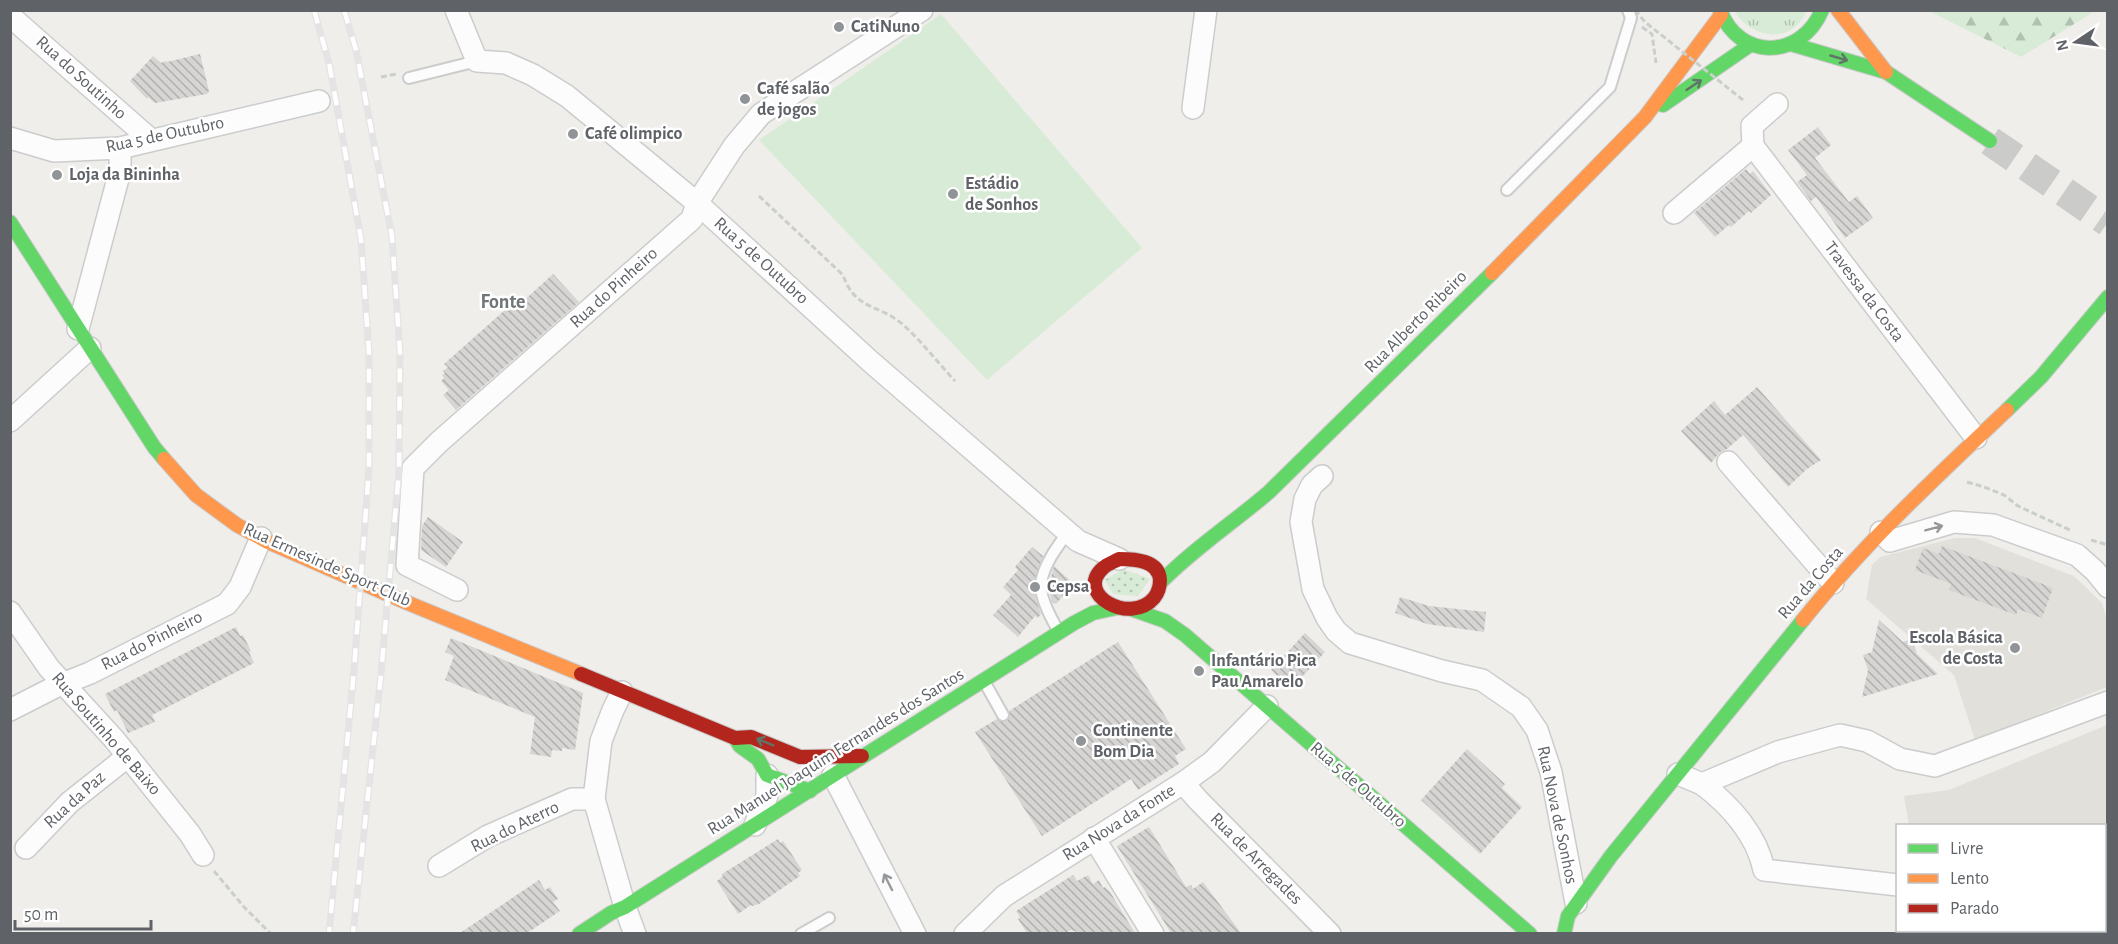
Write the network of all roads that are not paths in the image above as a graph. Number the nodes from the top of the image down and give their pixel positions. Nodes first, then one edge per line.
1 (456, 10) edge
2 (922, 10) edge
3 (1206, 10) edge
4 (1822, 10) edge
5 (1838, 10) edge
6 (1631, 13) edge
7 (1720, 13) edge
8 (10, 16) edge
9 (1791, 44) junction
10 (1750, 45) junction
11 (477, 61) junction
12 (1886, 72) junction
13 (409, 78) dead end
14 (319, 100) dead end
15 (1777, 104) dead end
16 (1193, 108) dead end
17 (1645, 117) junction
18 (10, 138) edge
19 (151, 140) junction
20 (1990, 141) tunnel mouth
21 (1753, 146) junction
22 (120, 148) junction
23 (1507, 190) dead end
24 (697, 203) junction
25 (1674, 213) dead end
26 (10, 222) edge
27 (2108, 297) edge
28 (78, 329) junction
29 (90, 348) junction
30 (10, 421) edge
31 (1976, 438) junction
32 (1728, 462) dead end
33 (1322, 476) dead end
34 (1881, 532) junction
35 (1073, 537) junction
36 (261, 538) junction
37 (1204, 542) junction
38 (1126, 559) junction
39 (1833, 583) junction
40 (1095, 586) junction
41 (1160, 586) junction
42 (2108, 587) edge
43 (457, 590) dead end
44 (1116, 608) junction
45 (1131, 609) junction
46 (10, 612) edge
47 (1074, 623) junction
48 (1059, 633) junction
49 (1185, 635) junction
50 (984, 680) junction
51 (63, 684) junction
52 (622, 692) junction
53 (2108, 702) edge
54 (1267, 706) junction
55 (10, 710) edge
56 (1003, 715) dead end
57 (735, 738) junction
58 (128, 756) junction
59 (862, 756) junction
60 (805, 774) junction
61 (1678, 774) junction
62 (767, 776) junction
63 (833, 776) junction
64 (1183, 783) junction
65 (1702, 784) junction
66 (594, 799) junction
67 (755, 825) junction
68 (1094, 838) junction
69 (26, 848) dead end
70 (203, 855) road end
71 (439, 866) dead end
72 (1896, 885) edge
73 (625, 907) junction
74 (1572, 910) junction
75 (829, 918) dead end
76 (1550, 928) dead end
77 (579, 933) edge
78 (635, 933) edge
79 (801, 933) edge
80 (915, 933) edge
81 (965, 933) edge
82 (1154, 933) edge
83 (1330, 933) edge
84 (1530, 933) edge
85 (1564, 933) edge

1 - 11 street
2 - 24 street, Rua do Pinheiro
3 - 16 street
4 - 9 main road
5 - 12 main road
6 - 23 lane
7 - 10 main road
7 - 17 main road, Rua Alberto Ribeiro
8 - 19 street, Rua do Soutinho
9 - 10 main road
9 -> 12 main road
17 -> 10 main road, Rua Alberto Ribeiro
11 - 13 lane, Rua 5 de Outubro
11 - 24 street, Rua 5 de Outubro
12 - 20 main road
14 - 19 street, Rua 5 de Outubro
15 - 21 street
17 - 37 main road, Rua Alberto Ribeiro
18 - 22 street, Rua 5 de Outubro
19 - 22 street, Rua 5 de Outubro
21 - 25 street
21 - 31 street, Travessa da Costa
22 - 28 street
24 - 35 street, Rua 5 de Outubro
24 - 43 street, Rua do Pinheiro
26 - 28 main road, Rua Ermesinde Sport Club
27 - 31 main road, Rua da Costa
28 - 29 main road, Rua Ermesinde Sport Club
29 - 30 street
29 - 36 main road, Rua Ermesinde Sport Club
31 - 34 main road, Rua da Costa
32 - 39 street
33 - 74 street, Rua Nova de Sonhos
34 - 39 main road, Rua da Costa
34 -> 42 street
35 - 38 street, Rua 5 de Outubro
35 - 40 street, Rua 5 de Outubro
35 - 48 lane
36 - 51 street, Rua do Pinheiro
36 - 52 main road, Rua Ermesinde Sport Club
37 - 38 main road, Rua Alberto Ribeiro
37 - 41 main road, Rua Alberto Ribeiro
38 - 40 main road
38 - 41 main road
39 - 61 main road, Rua da Costa
40 - 44 main road
40 - 47 main road
41 - 45 main road
41 - 49 main road, Rua 5 de Outubro
44 - 45 main road
44 - 47 main road, Rua Manuel Joaquim Fernandes dos Santos
45 - 49 main road, Rua 5 de Outubro
46 - 51 street, Rua Soutinho de Baixo
47 - 48 main road, Rua Manuel Joaquim Fernandes dos Santos
48 - 50 main road, Rua Manuel Joaquim Fernandes dos Santos
49 - 54 main road, Rua 5 de Outubro
50 - 56 lane
50 - 59 main road, Rua Manuel Joaquim Fernandes dos Santos
51 - 55 street, Rua do Pinheiro
51 - 58 street, Rua Soutinho de Baixo
52 - 57 main road, Rua Ermesinde Sport Club
52 - 66 street
53 - 65 street
54 - 64 street, Rua Nova da Fonte
54 - 84 main road, Rua 5 de Outubro
60 -> 57 main road, Rua Ermesinde Sport Club
57 - 62 main road, Rua Ermesinde Sport Club
58 - 69 street, Rua da Paz
58 - 70 street, Rua Soutinho de Baixo
59 - 60 main road, Rua Ermesinde Sport Club
59 - 63 main road, Rua Manuel Joaquim Fernandes dos Santos
60 - 62 main road, Rua Ermesinde Sport Club
60 - 63 main road, Rua Manuel Joaquim Fernandes dos Santos
60 - 67 main road, Rua Manuel Joaquim Fernandes dos Santos
61 - 65 street
61 - 74 main road, Rua da Costa
62 - 67 street
80 -> 63 street
64 - 68 street, Rua Nova da Fonte
64 - 83 street, Rua de Arregades
65 - 72 street
66 - 71 street, Rua do Aterro
66 - 73 street
67 - 73 main road, Rua Manuel Joaquim Fernandes dos Santos
68 - 81 street, Rua Nova da Fonte
68 - 82 street
73 - 77 main road, Rua Manuel Joaquim Fernandes dos Santos
73 - 78 street
74 - 76 main road, Rua da Costa
74 - 85 main road, Rua da Costa
75 - 79 lane

